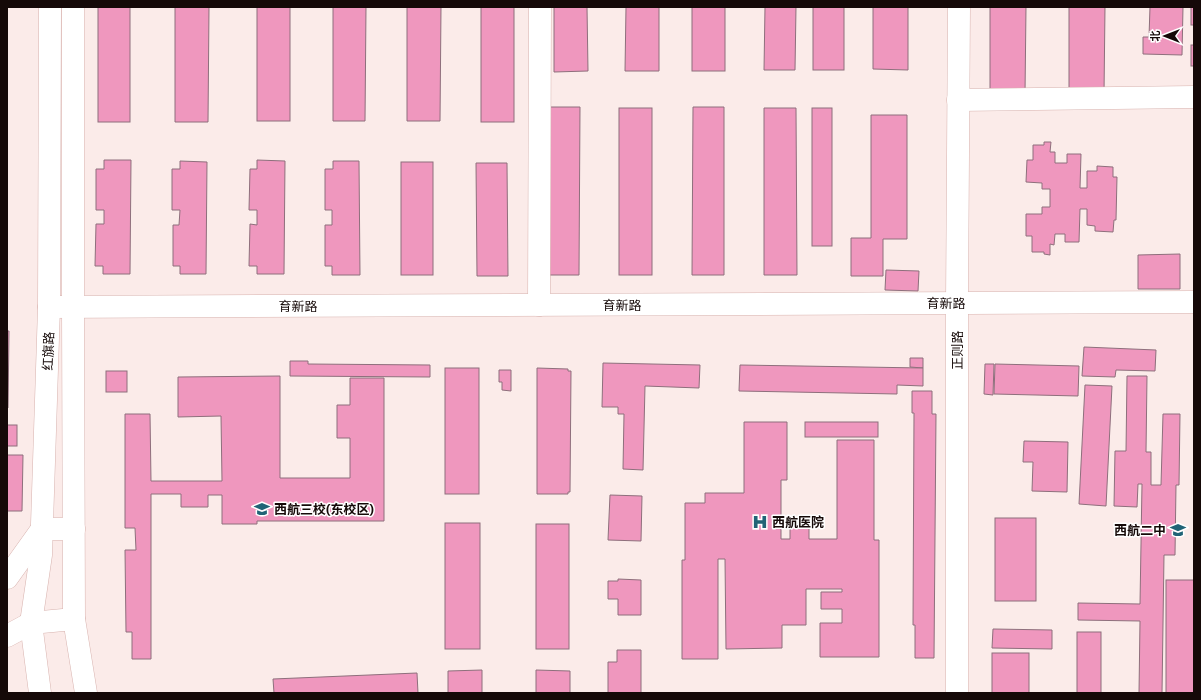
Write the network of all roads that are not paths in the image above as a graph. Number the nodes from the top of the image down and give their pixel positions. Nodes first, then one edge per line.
1 (50, 7) edge
2 (73, 7) edge
3 (540, 7) edge
4 (959, 7) edge
5 (1194, 96) edge
6 (958, 100) junction
7 (1194, 302) edge
8 (957, 303) junction
9 (538, 305) junction
10 (50, 307) junction
11 (73, 307) junction
12 (42, 529) junction
13 (74, 529) junction
14 (7, 578) edge
15 (74, 619) junction
16 (31, 624) junction
17 (7, 636) edge
18 (40, 693) edge
19 (86, 693) edge
20 (957, 693) edge

1 - 10 street, 红旗路
2 - 11 street, 红旗路
3 - 9 street
4 - 6 street, 正则路
5 - 6 street
6 - 8 street, 正则路
7 - 8 street, 育新路
8 - 9 street, 育新路
8 - 20 street, 正则路
9 - 11 street, 育新路
10 - 11 street, 育新路
10 - 12 street, 红旗路
11 - 13 street, 红旗路
12 - 13 street
12 - 14 street
12 - 16 street, 红旗路
13 - 15 street, 红旗路
15 - 16 street
15 - 19 street, 红旗路
16 - 17 street
16 - 18 street, 红旗路

